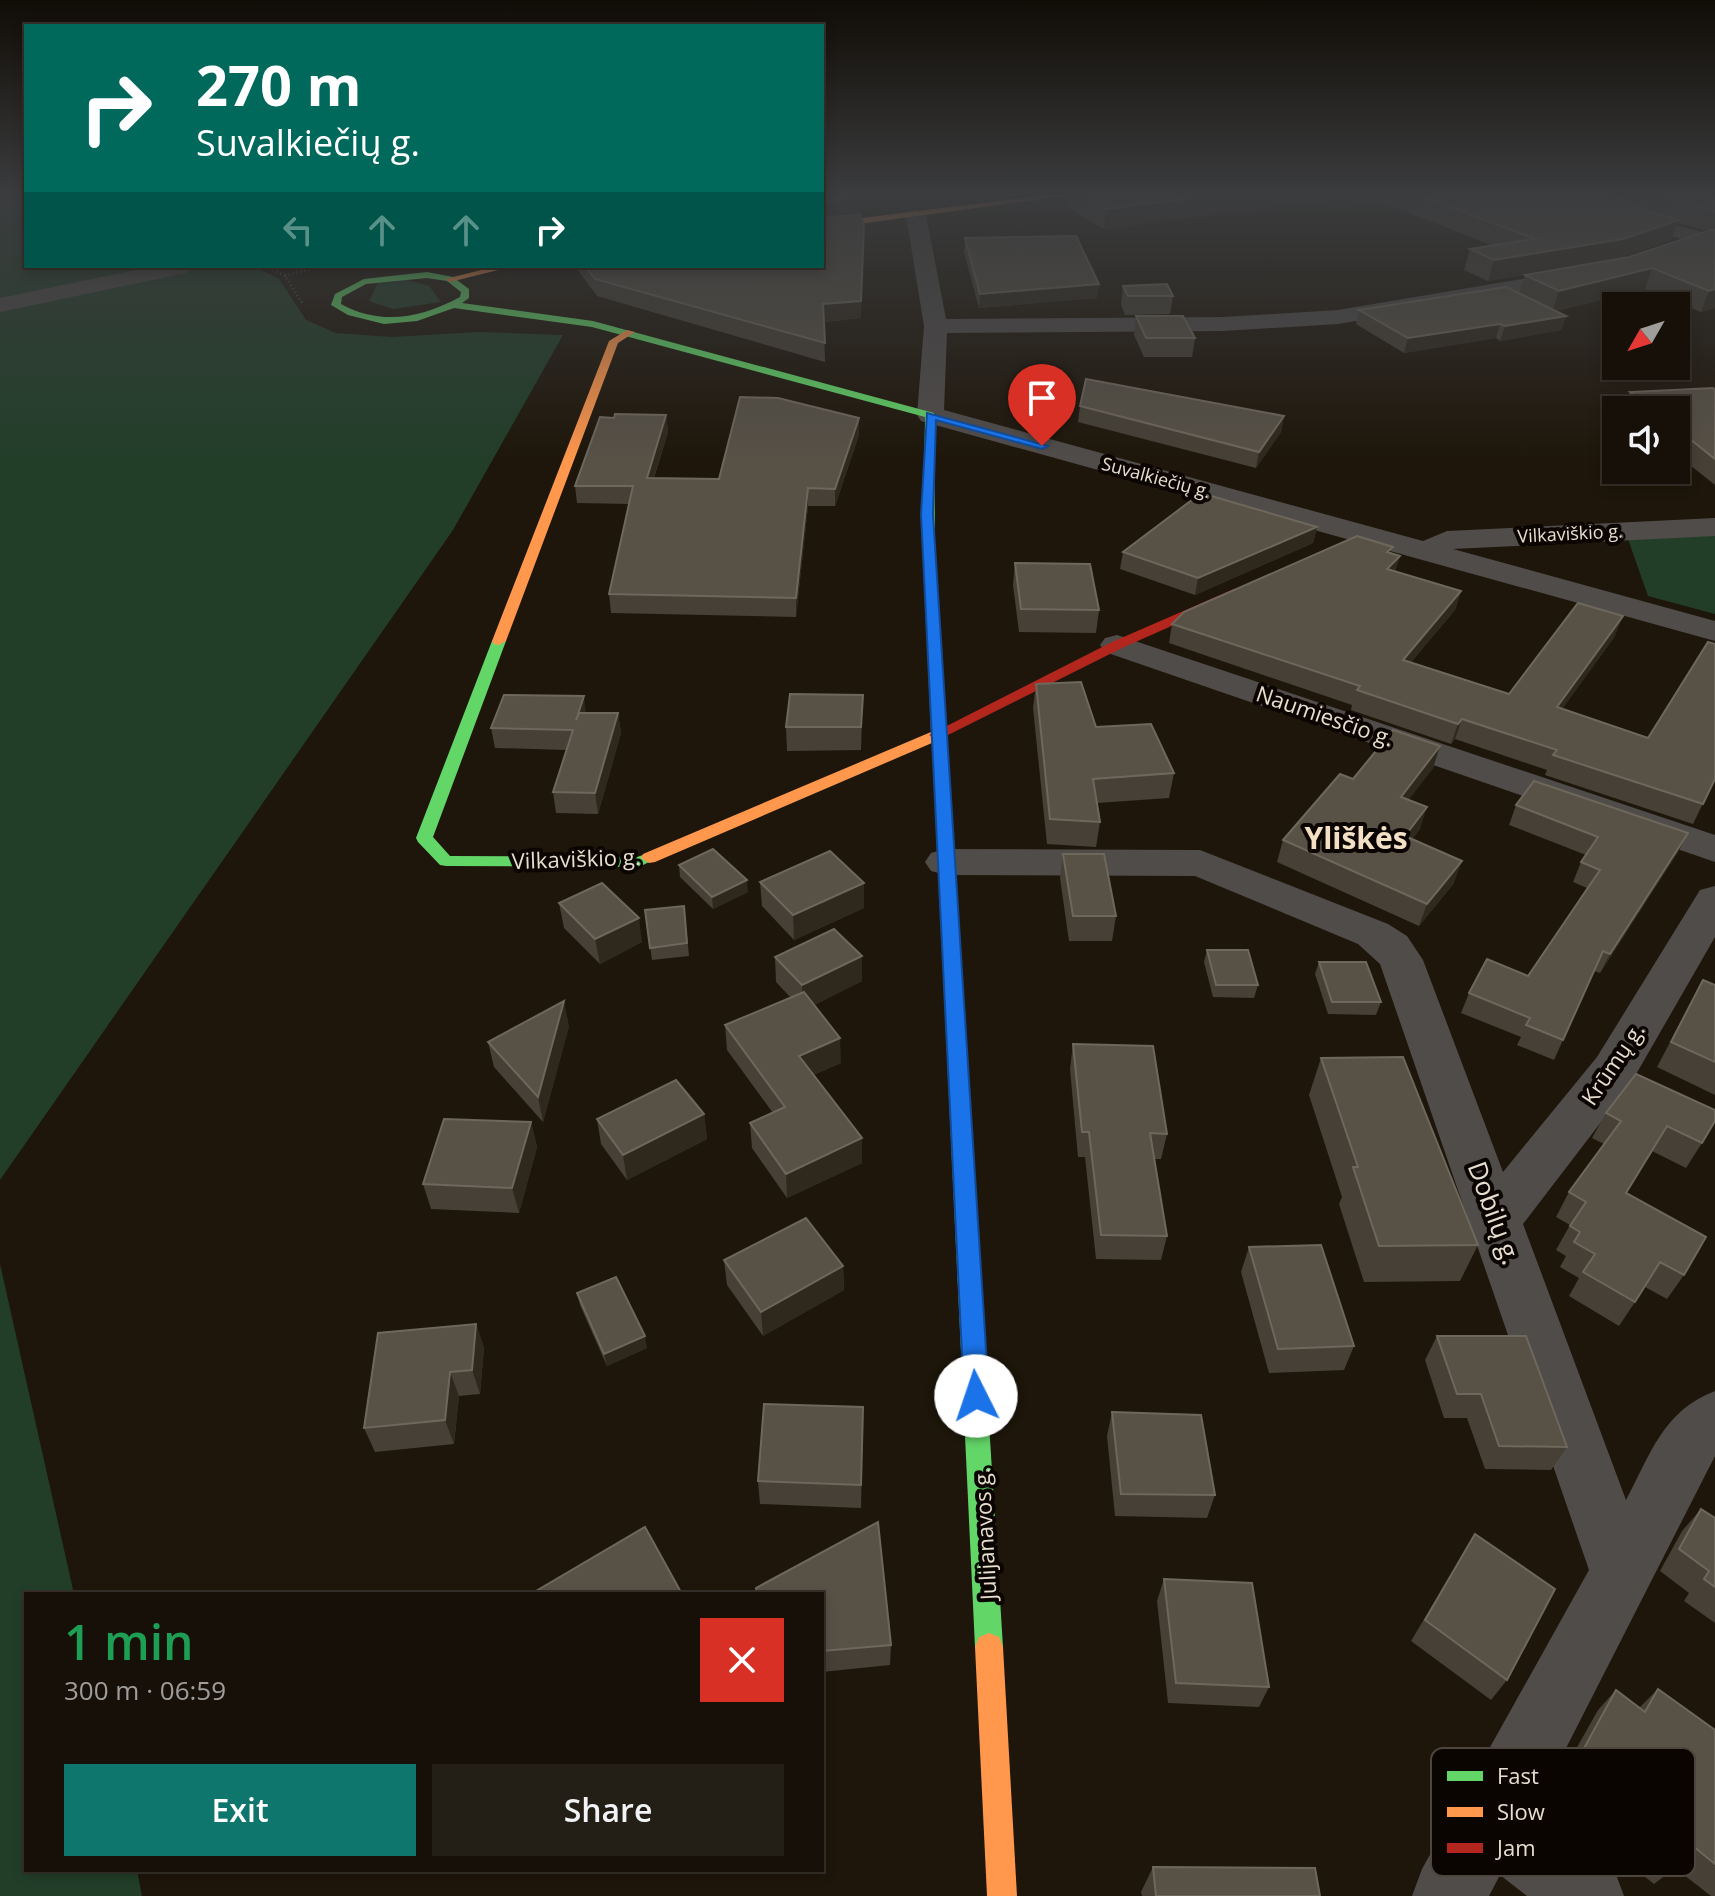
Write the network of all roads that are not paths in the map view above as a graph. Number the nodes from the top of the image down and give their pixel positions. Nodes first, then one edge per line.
1 (103, 283) edge
2 (342, 283) edge
3 (363, 283) edge
4 (456, 283) edge
5 (928, 283) edge
6 (1533, 283) edge
7 (348, 288) junction
8 (0, 305) edge
9 (455, 305) junction
10 (936, 326) junction
11 (630, 332) junction
12 (930, 415) junction
13 (1715, 527) edge
14 (1364, 535) junction
15 (1335, 548) edge
16 (1429, 553) junction
17 (1248, 587) edge
18 (1715, 631) edge
19 (1117, 645) junction
20 (939, 734) junction
21 (1715, 849) edge
22 (946, 862) junction
23 (1715, 900) edge
24 (1497, 1218) junction
25 (1715, 1418) edge
26 (1622, 1574) junction
27 (1529, 1748) edge
28 (1460, 1876) edge
29 (1561, 1876) edge
30 (1002, 1896) edge
31 (1449, 1896) edge
32 (1587, 1896) edge

1 - 8 street
2 - 7 main road
3 - 7 main road
4 - 9 main road
5 - 10 street, Julijanavos g.
6 - 10 street
7 - 9 main road
9 - 11 main road, Suvalkiečių g.
10 - 12 street, Julijanavos g.
11 - 12 main road, Suvalkiečių g.
11 - 20 main road, Vilkaviškio g.
12 - 14 street, Suvalkiečių g.
12 - 20 main road, Julijanavos g.
13 - 16 street, Vilkaviškio g.
14 - 15 main road
14 - 16 street, Suvalkiečių g.
16 - 18 street, Suvalkiečių g.
17 - 19 main road, Vilkaviškio g.
19 - 20 main road, Vilkaviškio g.
19 - 21 street, Naumiesčio g.
20 - 22 main road, Julijanavos g.
22 - 24 street, Dobilų g.
22 - 30 main road, Julijanavos g.
23 - 24 street, Krūmų g.
24 - 26 street, Dobilų g.
25 - 26 street
26 - 27 street
28 - 31 street
29 - 32 street

